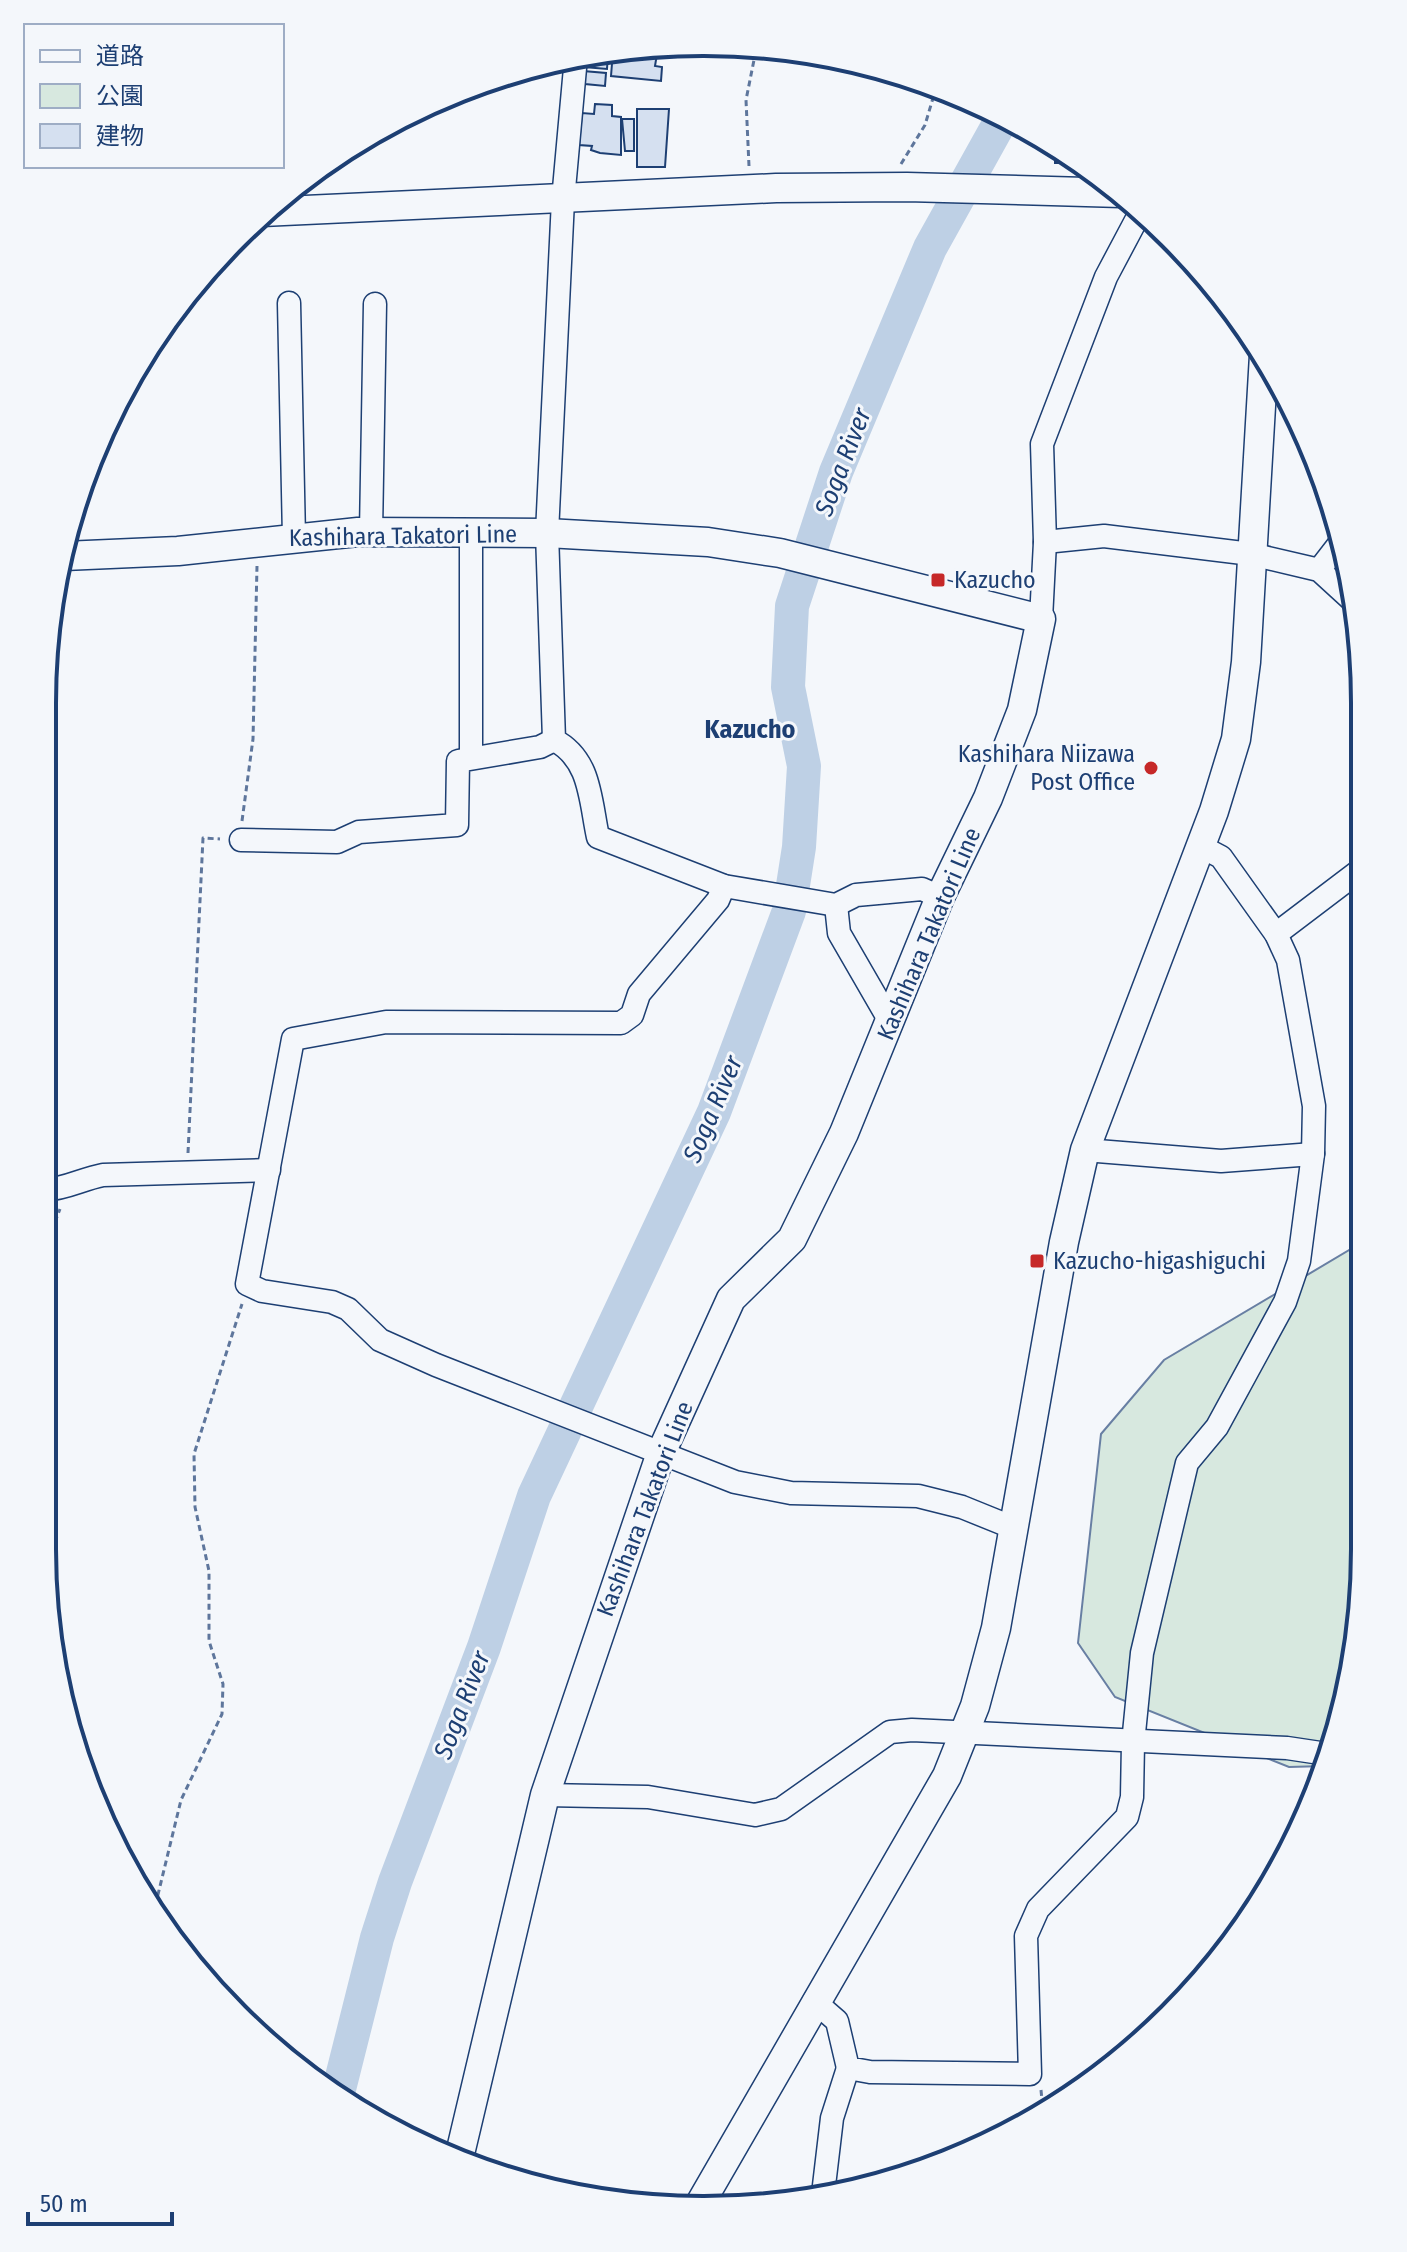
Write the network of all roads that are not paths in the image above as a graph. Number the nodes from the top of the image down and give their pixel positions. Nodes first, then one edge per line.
1 (575, 68) edge
2 (1101, 192) edge
3 (563, 200) junction
4 (284, 211) edge
5 (1135, 222) edge
6 (289, 303) dead end
7 (375, 304) dead end
8 (1263, 378) edge
9 (371, 532) junction
10 (471, 533) junction
11 (547, 533) junction
12 (294, 538) junction
13 (1045, 542) junction
14 (1333, 552) edge
15 (1251, 554) junction
16 (73, 556) edge
17 (1319, 570) junction
18 (1341, 590) edge
19 (1041, 619) junction
20 (554, 740) junction
21 (471, 757) junction
22 (241, 840) road end
23 (1200, 846) junction
24 (1351, 877) edge
25 (735, 888) junction
26 (940, 897) junction
27 (831, 904) junction
28 (1276, 934) junction
29 (891, 1023) junction
30 (1085, 1150) junction
31 (1313, 1154) junction
32 (269, 1170) junction
33 (56, 1189) edge
34 (661, 1453) junction
35 (1014, 1528) junction
36 (965, 1734) junction
37 (1133, 1743) junction
38 (1318, 1753) edge
39 (545, 1795) junction
40 (814, 2001) junction
41 (848, 2068) junction
42 (461, 2149) edge
43 (824, 2185) edge
44 (704, 2196) edge

1 - 3 street
2 - 3 main road
3 - 4 main road
3 - 11 street
5 - 13 street
6 - 12 street
7 - 9 street
8 - 15 main road
9 - 10 main road, Kashihara Takatori Line
9 - 12 main road, Kashihara Takatori Line
10 - 11 main road, Kashihara Takatori Line
10 - 21 street
11 - 19 main road, Kashihara Takatori Line
11 - 20 street
12 - 16 main road, Kashihara Takatori Line
13 - 15 street
13 - 19 street
14 - 17 street
15 - 17 street
15 - 23 main road
17 - 18 street
19 - 26 main road, Kashihara Takatori Line
20 - 21 street
20 - 25 street
21 - 22 street
23 - 28 street
23 - 30 main road
24 - 28 street
25 - 27 street
25 - 32 street
26 - 27 street
26 - 29 main road, Kashihara Takatori Line
27 - 29 street
28 - 31 street
29 - 34 main road, Kashihara Takatori Line
30 - 31 street
30 - 35 main road
31 - 37 street
32 - 33 street
32 - 34 street
34 - 35 street
34 - 39 main road, Kashihara Takatori Line
35 - 36 main road
36 - 37 street
36 - 39 street
36 - 40 main road
37 - 38 street
37 - 41 street
39 - 42 main road, Kashihara Takatori Line
40 - 41 street
40 - 44 main road
41 - 43 street

